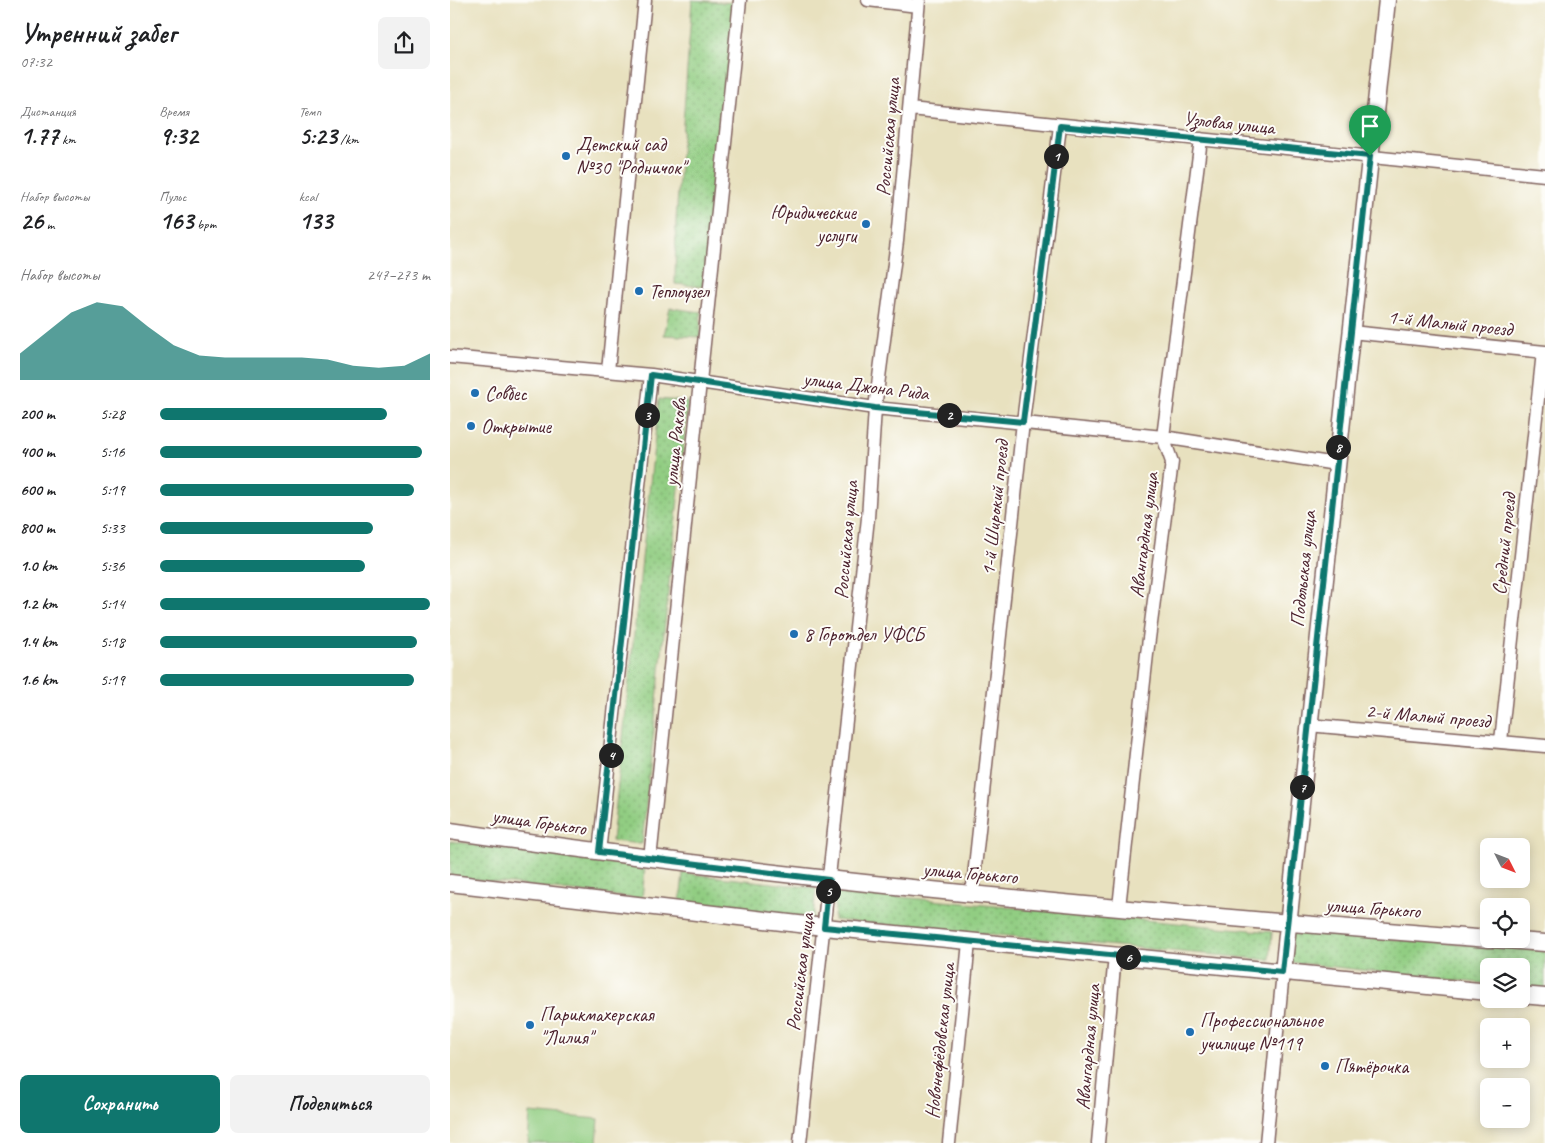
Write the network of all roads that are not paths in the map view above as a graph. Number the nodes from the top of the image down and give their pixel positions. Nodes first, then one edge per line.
1 (646, 0) edge
2 (740, 0) edge
3 (868, 0) edge
4 (1388, 0) edge
5 (918, 3) edge
6 (910, 109) junction
7 (1060, 126) junction
8 (1201, 139) junction
9 (1370, 156) junction
10 (1545, 175) edge
11 (1351, 332) junction
12 (1544, 352) edge
13 (450, 357) edge
14 (608, 371) junction
15 (651, 375) junction
16 (700, 383) junction
17 (875, 408) junction
18 (1023, 422) junction
19 (1163, 437) junction
20 (1336, 464) junction
21 (1308, 725) junction
22 (1501, 741) junction
23 (1545, 746) edge
24 (450, 831) edge
25 (599, 852) junction
26 (650, 859) junction
27 (829, 880) junction
28 (450, 883) edge
29 (972, 895) junction
30 (1119, 908) junction
31 (1287, 923) junction
32 (824, 927) junction
33 (1480, 938) edge
34 (969, 942) junction
35 (1530, 942) edge
36 (1545, 943) edge
37 (1115, 955) junction
38 (1282, 972) junction
39 (1480, 991) edge
40 (1530, 996) edge
41 (1545, 997) edge
42 (800, 1143) edge
43 (949, 1143) edge
44 (1098, 1143) edge
45 (1266, 1143) edge

1 - 14 street
2 - 16 street, улица Ракова
3 - 5 street
4 - 9 street, Подольская улица
5 - 6 street, Российская улица
6 - 7 street, Узловая улица
6 - 17 street, Российская улица
7 - 8 street, Узловая улица
7 - 18 street, 1-й Широкий проезд
8 - 9 street, Узловая улица
8 - 19 street, Авангардная улица
9 - 10 street, Узловая улица
9 - 11 street, Подольская улица
11 - 12 street, 1-й Малый проезд
11 - 20 street, Подольская улица
12 - 22 street, Средний проезд
13 - 14 street, улица Джона Рида
14 - 15 street, улица Джона Рида
15 - 16 street, улица Джона Рида
15 - 25 street, улица Ракова
16 - 17 street, улица Джона Рида
16 - 26 street, улица Ракова
17 - 18 street, улица Джона Рида
17 - 27 street, Российская улица
18 - 19 street, улица Джона Рида
18 - 29 street, 1-й Широкий проезд
19 - 20 street, улица Джона Рида
19 - 30 street, Авангардная улица
20 - 21 street, Подольская улица
21 - 22 street, 2-й Малый проезд
21 - 31 street, Подольская улица
22 - 23 street, 2-й Малый проезд
24 - 25 street, улица Горького
25 - 26 street, улица Горького
26 - 27 street, улица Горького
27 - 29 street, улица Горького
27 - 32 street, Российская улица
28 - 32 street
29 - 30 street, улица Горького
30 - 31 street, улица Горького
31 - 33 street, улица Горького
31 - 38 street, Подольская улица
32 - 34 street
32 - 42 street, Российская улица
34 - 37 street
34 - 43 street, Новонефёдовская улица
35 - 36 street, улица Горького
37 - 38 street
37 - 44 street, Авангардная улица
38 - 39 street
38 - 45 street, Подольская улица
40 - 41 street

